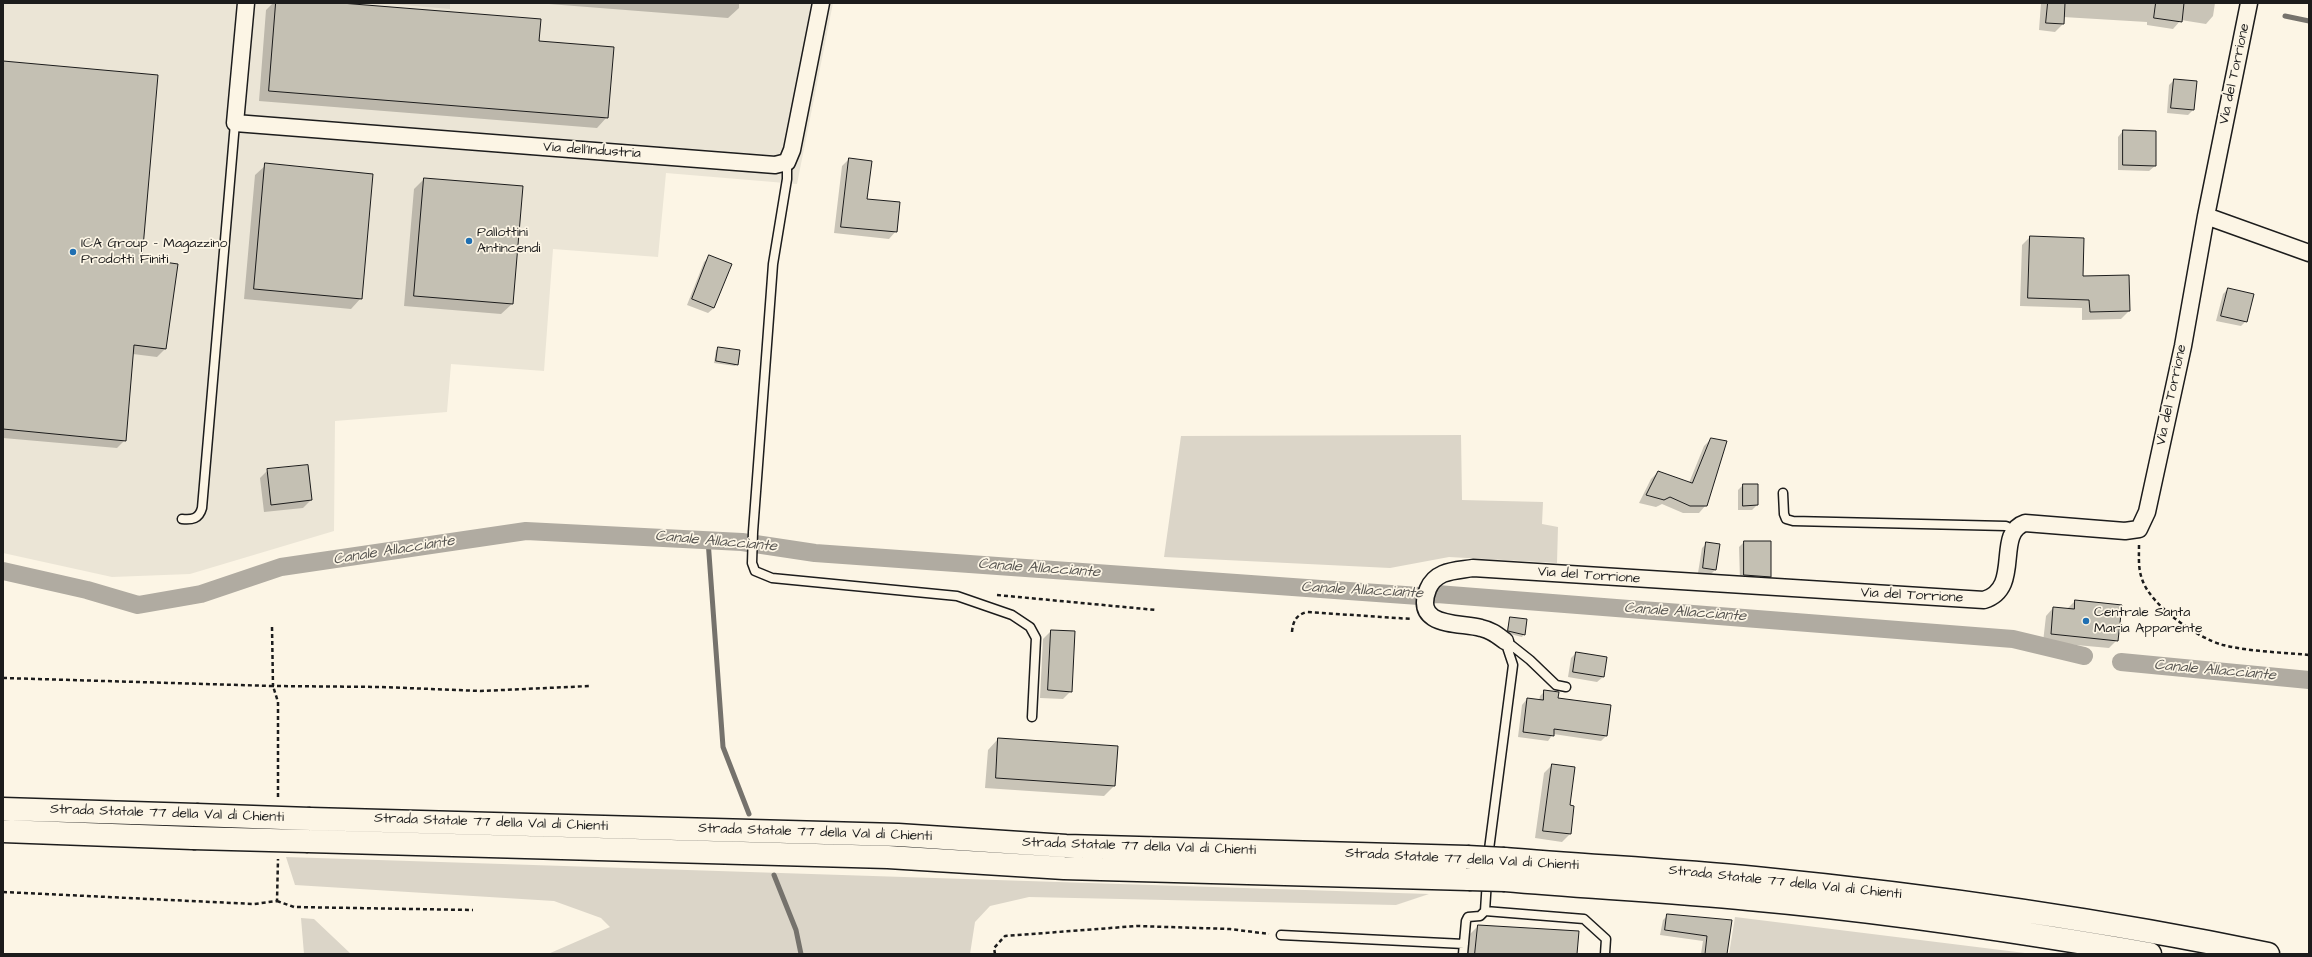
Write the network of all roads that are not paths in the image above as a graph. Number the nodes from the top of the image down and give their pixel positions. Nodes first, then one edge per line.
1 (246, 3) edge
2 (821, 3) edge
3 (2249, 3) edge
4 (235, 123) junction
5 (786, 162) junction
6 (2206, 216) junction
7 (2309, 253) edge
8 (1783, 493) dead end
9 (182, 519) dead end
10 (2014, 530) junction
11 (1505, 641) junction
12 (1566, 687) dead end
13 (1032, 716) dead end
14 (3, 809) edge
15 (3, 831) edge
16 (1504, 870) junction
17 (1484, 911) junction
18 (1281, 935) road end
19 (1464, 944) junction
20 (1463, 954) edge
21 (1604, 954) edge
22 (2150, 954) edge
23 (2268, 954) edge

1 - 4 street
2 - 5 street
3 - 6 street, Via del Torrione
4 - 5 street, Via dell'Industria
4 - 9 lane
5 - 13 lane
6 - 7 street
6 - 10 street, Via del Torrione
8 - 10 lane
10 - 11 street, Via del Torrione
11 - 12 lane
11 - 17 lane
14 - 16 highway, Strada Statale 77 della Val di Chienti, bridge
15 - 16 highway, Strada Statale 77 della Val di Chienti, bridge
16 - 22 highway, Strada Statale 77 della Val di Chienti
16 - 23 highway, Strada Statale 77 della Val di Chienti
17 - 19 lane
17 - 21 lane
18 - 19 lane
19 - 20 lane

